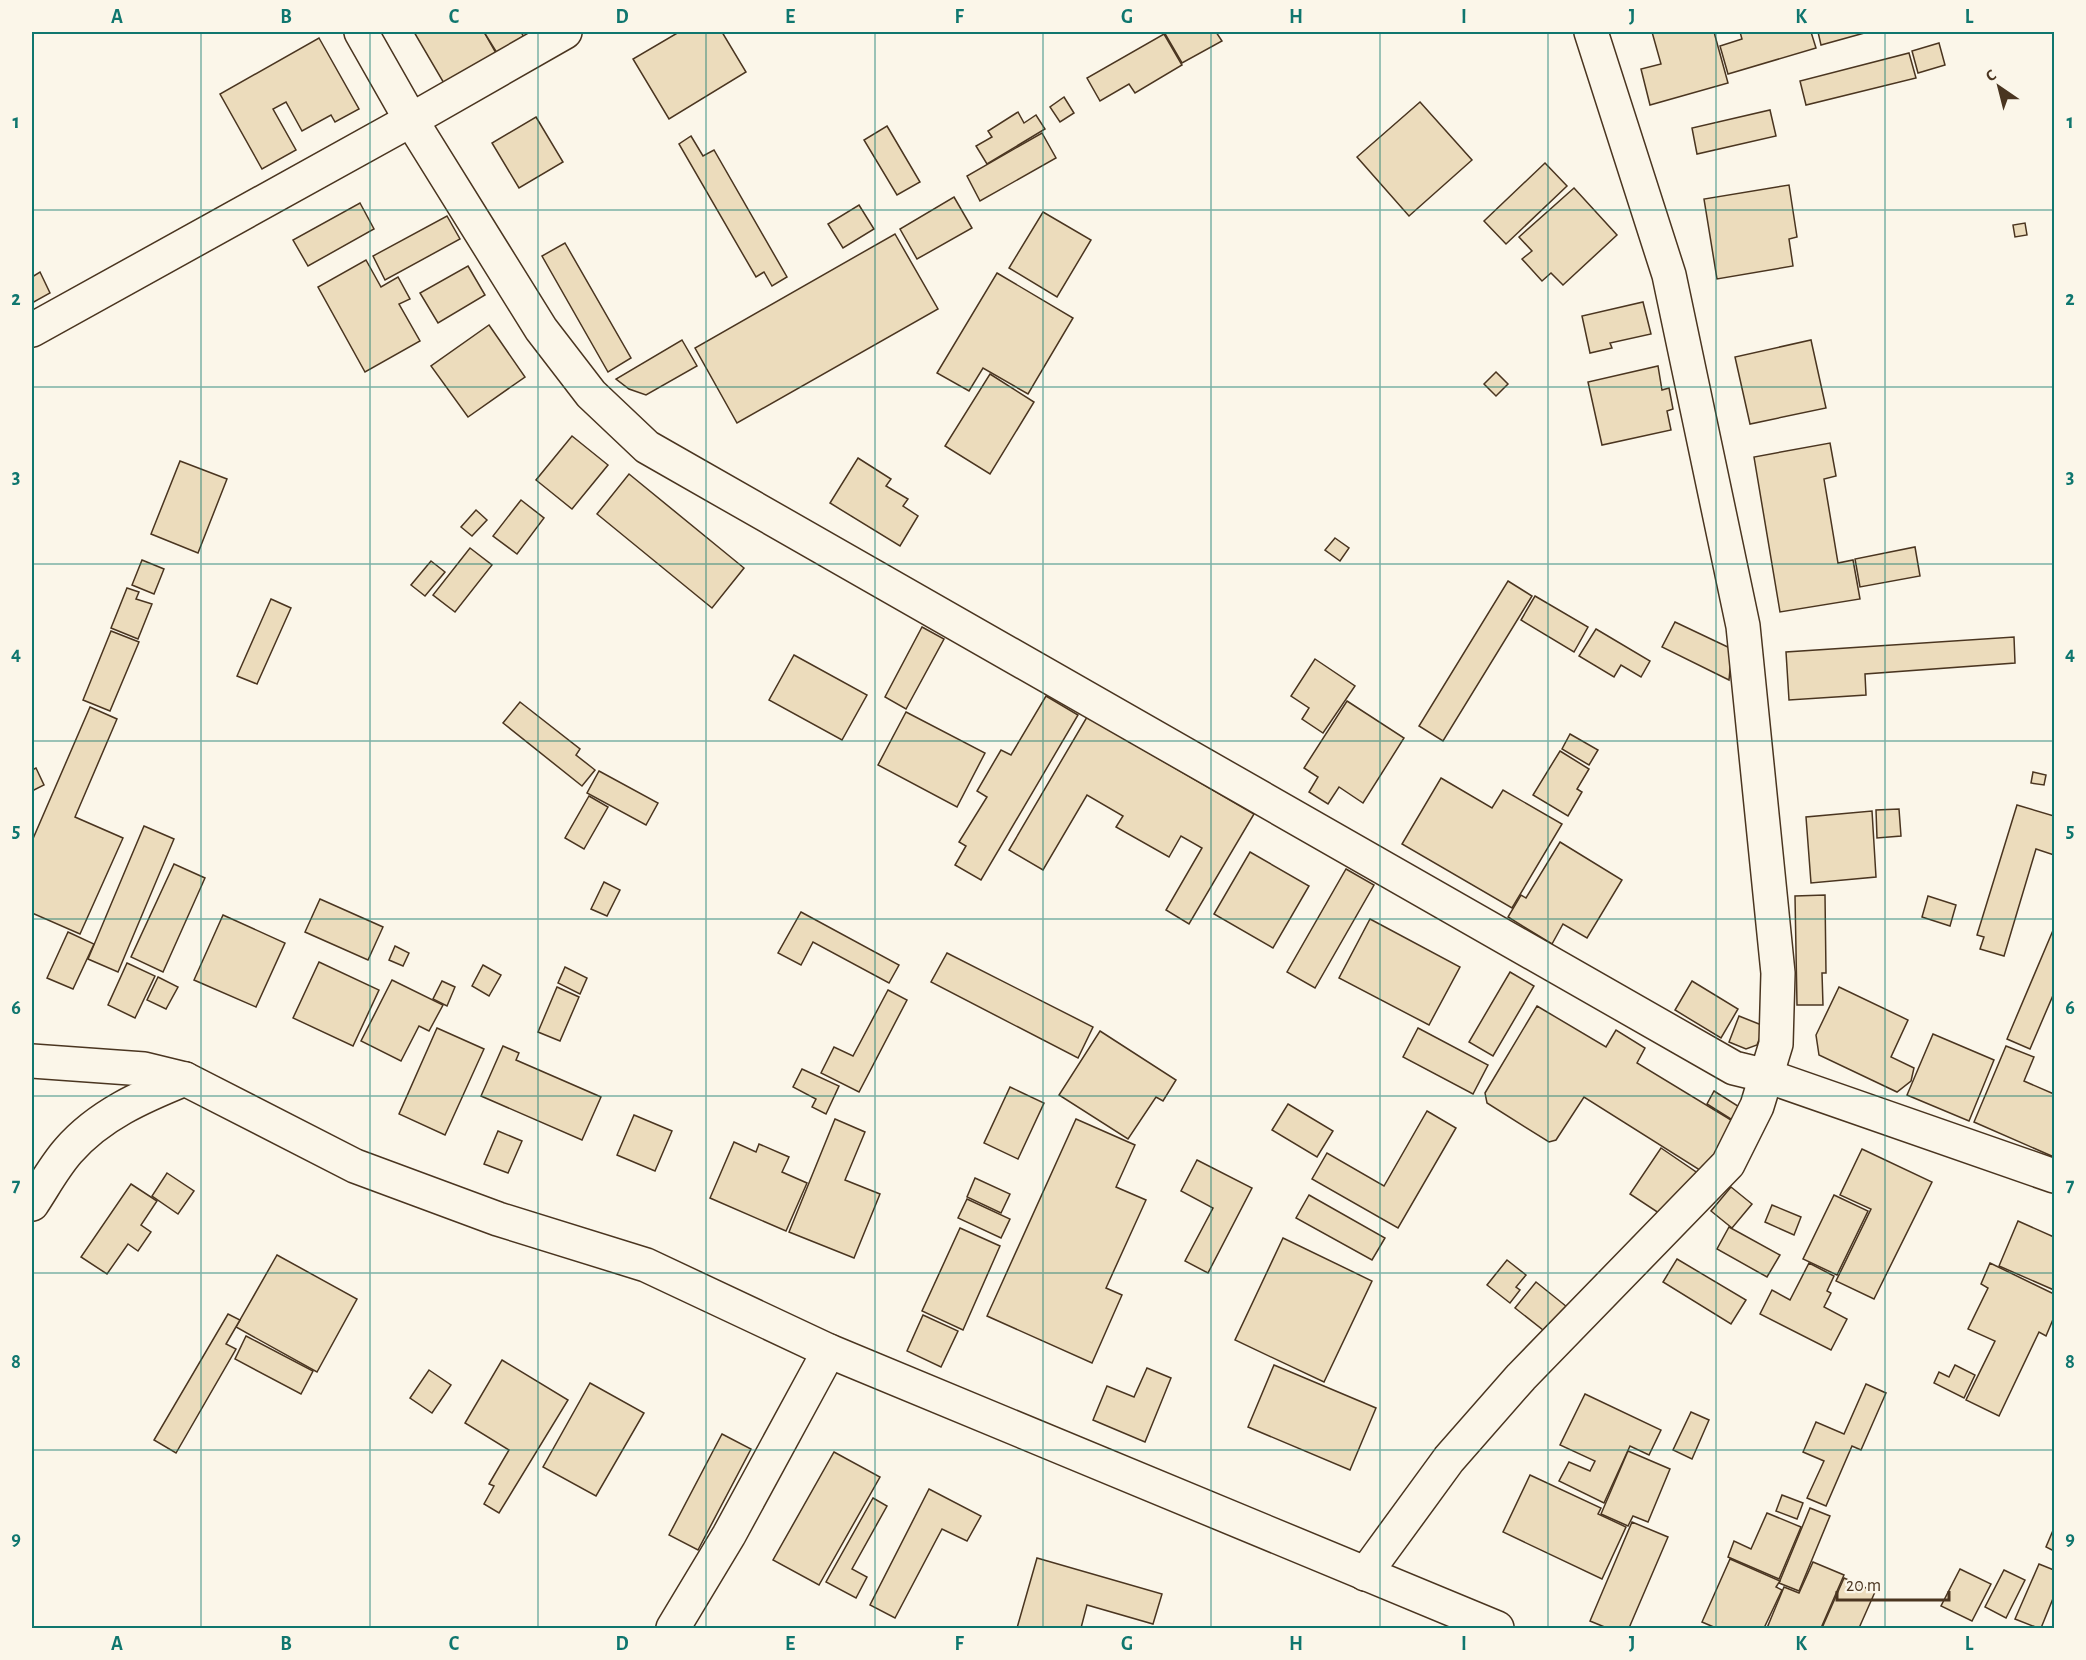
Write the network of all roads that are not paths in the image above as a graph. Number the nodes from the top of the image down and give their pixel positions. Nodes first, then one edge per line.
1 (361, 32) edge
2 (565, 32) edge
3 (1591, 32) edge
4 (411, 120) junction
5 (32, 330) edge
6 (32, 1061) edge
7 (1767, 1076) junction
8 (185, 1079) junction
9 (2055, 1176) edge
10 (32, 1204) edge
11 (830, 1350) junction
12 (1365, 1574) junction
13 (673, 1629) edge
14 (1497, 1629) edge

1 - 4 street
2 - 4 street
3 - 7 street
4 - 5 street
4 - 7 street
6 - 8 street
7 - 9 street
7 - 12 street
8 - 10 street
8 - 11 street
11 - 12 street
11 - 13 street
12 - 14 street

